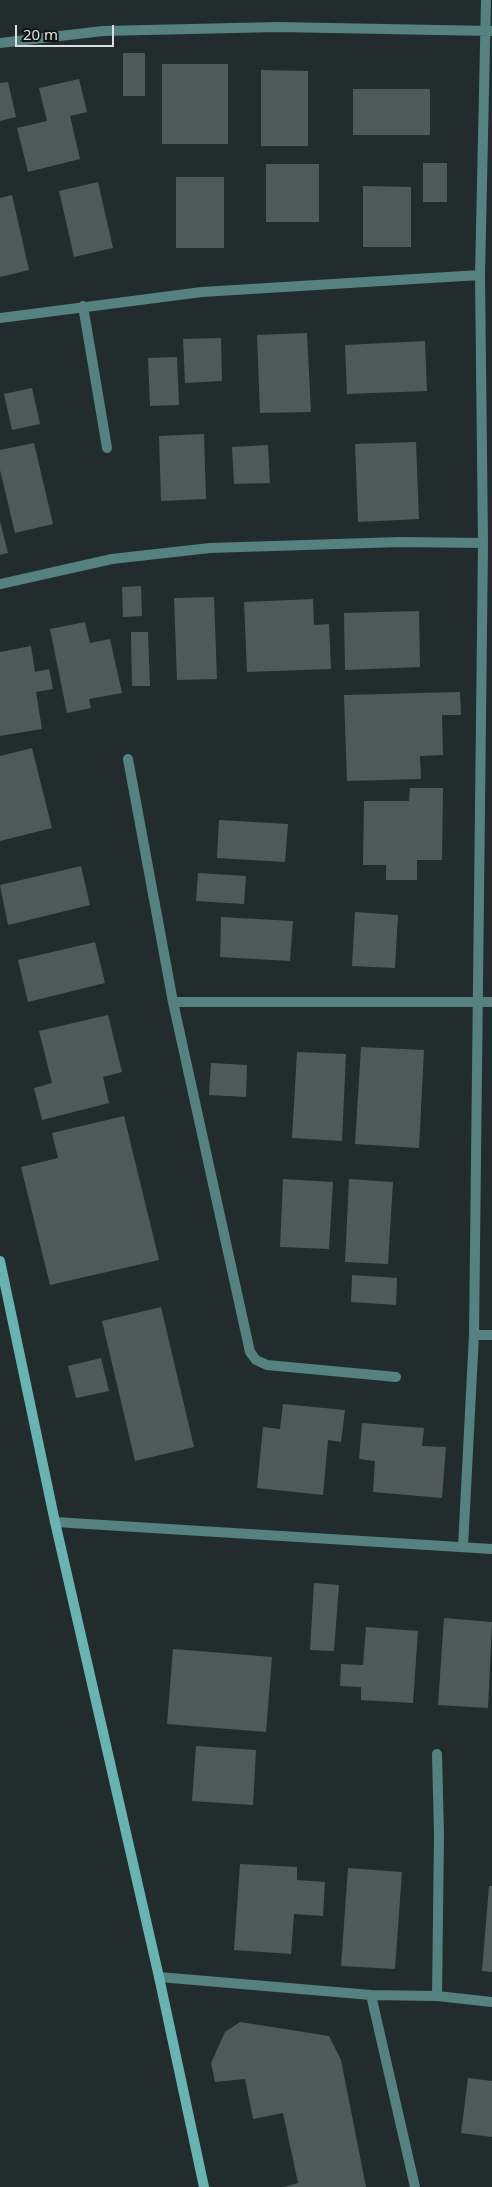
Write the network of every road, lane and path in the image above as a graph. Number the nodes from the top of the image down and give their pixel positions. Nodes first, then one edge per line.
1 (486, 0) edge
2 (489, 31) edge
3 (0, 42) edge
4 (480, 275) junction
5 (84, 306) junction
6 (0, 318) edge
7 (107, 448) dead end
8 (483, 543) junction
9 (0, 584) edge
10 (128, 760) dead end
11 (477, 1001) junction
12 (173, 1002) junction
13 (492, 1002) edge
14 (0, 1261) edge
15 (474, 1335) junction
16 (492, 1335) edge
17 (396, 1377) dead end
18 (56, 1522) junction
19 (463, 1547) junction
20 (492, 1549) edge
21 (437, 1754) dead end
22 (159, 1977) junction
23 (371, 1995) junction
24 (437, 1996) junction
25 (492, 2002) edge
26 (204, 2187) edge
27 (415, 2187) edge

1 - 2 street
2 - 3 street
2 - 4 street
4 - 5 street
4 - 8 street
5 - 6 street
5 - 7 street
8 - 9 street
8 - 11 street
10 - 12 street
11 - 12 street
11 - 13 street
11 - 15 street
12 - 17 street
14 - 18 street
15 - 16 street
15 - 19 street
18 - 19 street
18 - 22 street
19 - 20 street
21 - 24 street
22 - 23 street
22 - 26 street
23 - 24 street
23 - 27 street
24 - 25 street

